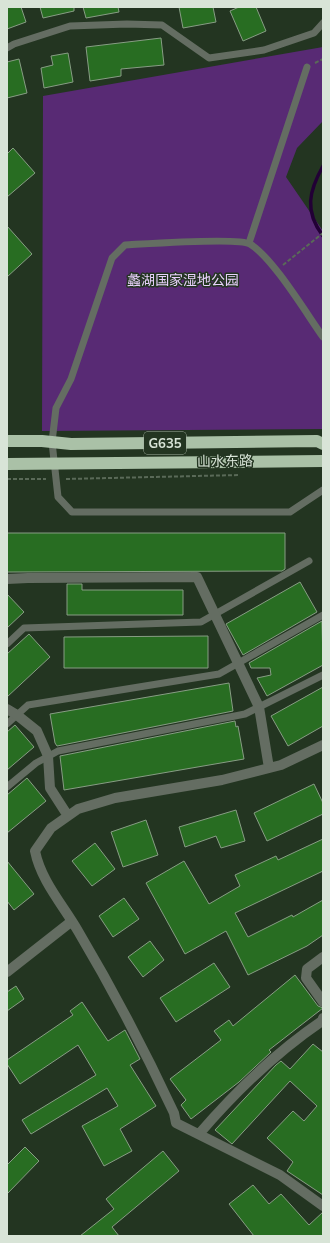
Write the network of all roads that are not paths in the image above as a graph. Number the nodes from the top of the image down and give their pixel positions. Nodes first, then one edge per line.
1 (323, 24) edge
2 (7, 48) edge
3 (307, 66) dead end
4 (249, 243) junction
5 (323, 336) edge
6 (7, 441) edge
7 (52, 442) junction
8 (323, 444) edge
9 (323, 461) edge
10 (7, 464) edge
11 (54, 464) junction
12 (323, 490) edge
13 (309, 561) dead end
14 (7, 580) edge
15 (215, 615) junction
16 (323, 615) edge
17 (7, 644) edge
18 (238, 663) junction
19 (323, 675) edge
20 (259, 708) junction
21 (7, 709) edge
22 (17, 715) junction
23 (7, 724) edge
24 (323, 745) edge
25 (48, 756) junction
26 (269, 768) junction
27 (7, 788) edge
28 (68, 816) junction
29 (72, 921) junction
30 (323, 957) edge
31 (7, 972) edge
32 (323, 1002) edge
33 (323, 1018) edge
34 (199, 1134) junction
35 (323, 1206) edge

1 - 2 lane
3 - 4 lane
4 - 5 lane
4 - 7 lane
6 - 7 highway, 山水东路 / G635
7 - 8 highway, 山水东路 / G635
7 - 11 lane
9 - 11 highway, 山水东路 / G635
10 - 11 highway, 山水东路 / G635
11 - 12 lane
13 - 15 lane
14 - 15 street
15 - 17 lane
15 - 18 street
16 - 18 lane
18 - 20 street
18 - 22 lane
19 - 20 lane
20 - 25 lane
20 - 26 street
21 - 22 street
22 - 23 lane
22 - 25 street
24 - 26 street
25 - 27 lane
25 - 28 street
26 - 28 street
28 - 29 street
29 - 31 street
29 - 34 street
30 - 32 street
33 - 34 street
34 - 35 street

